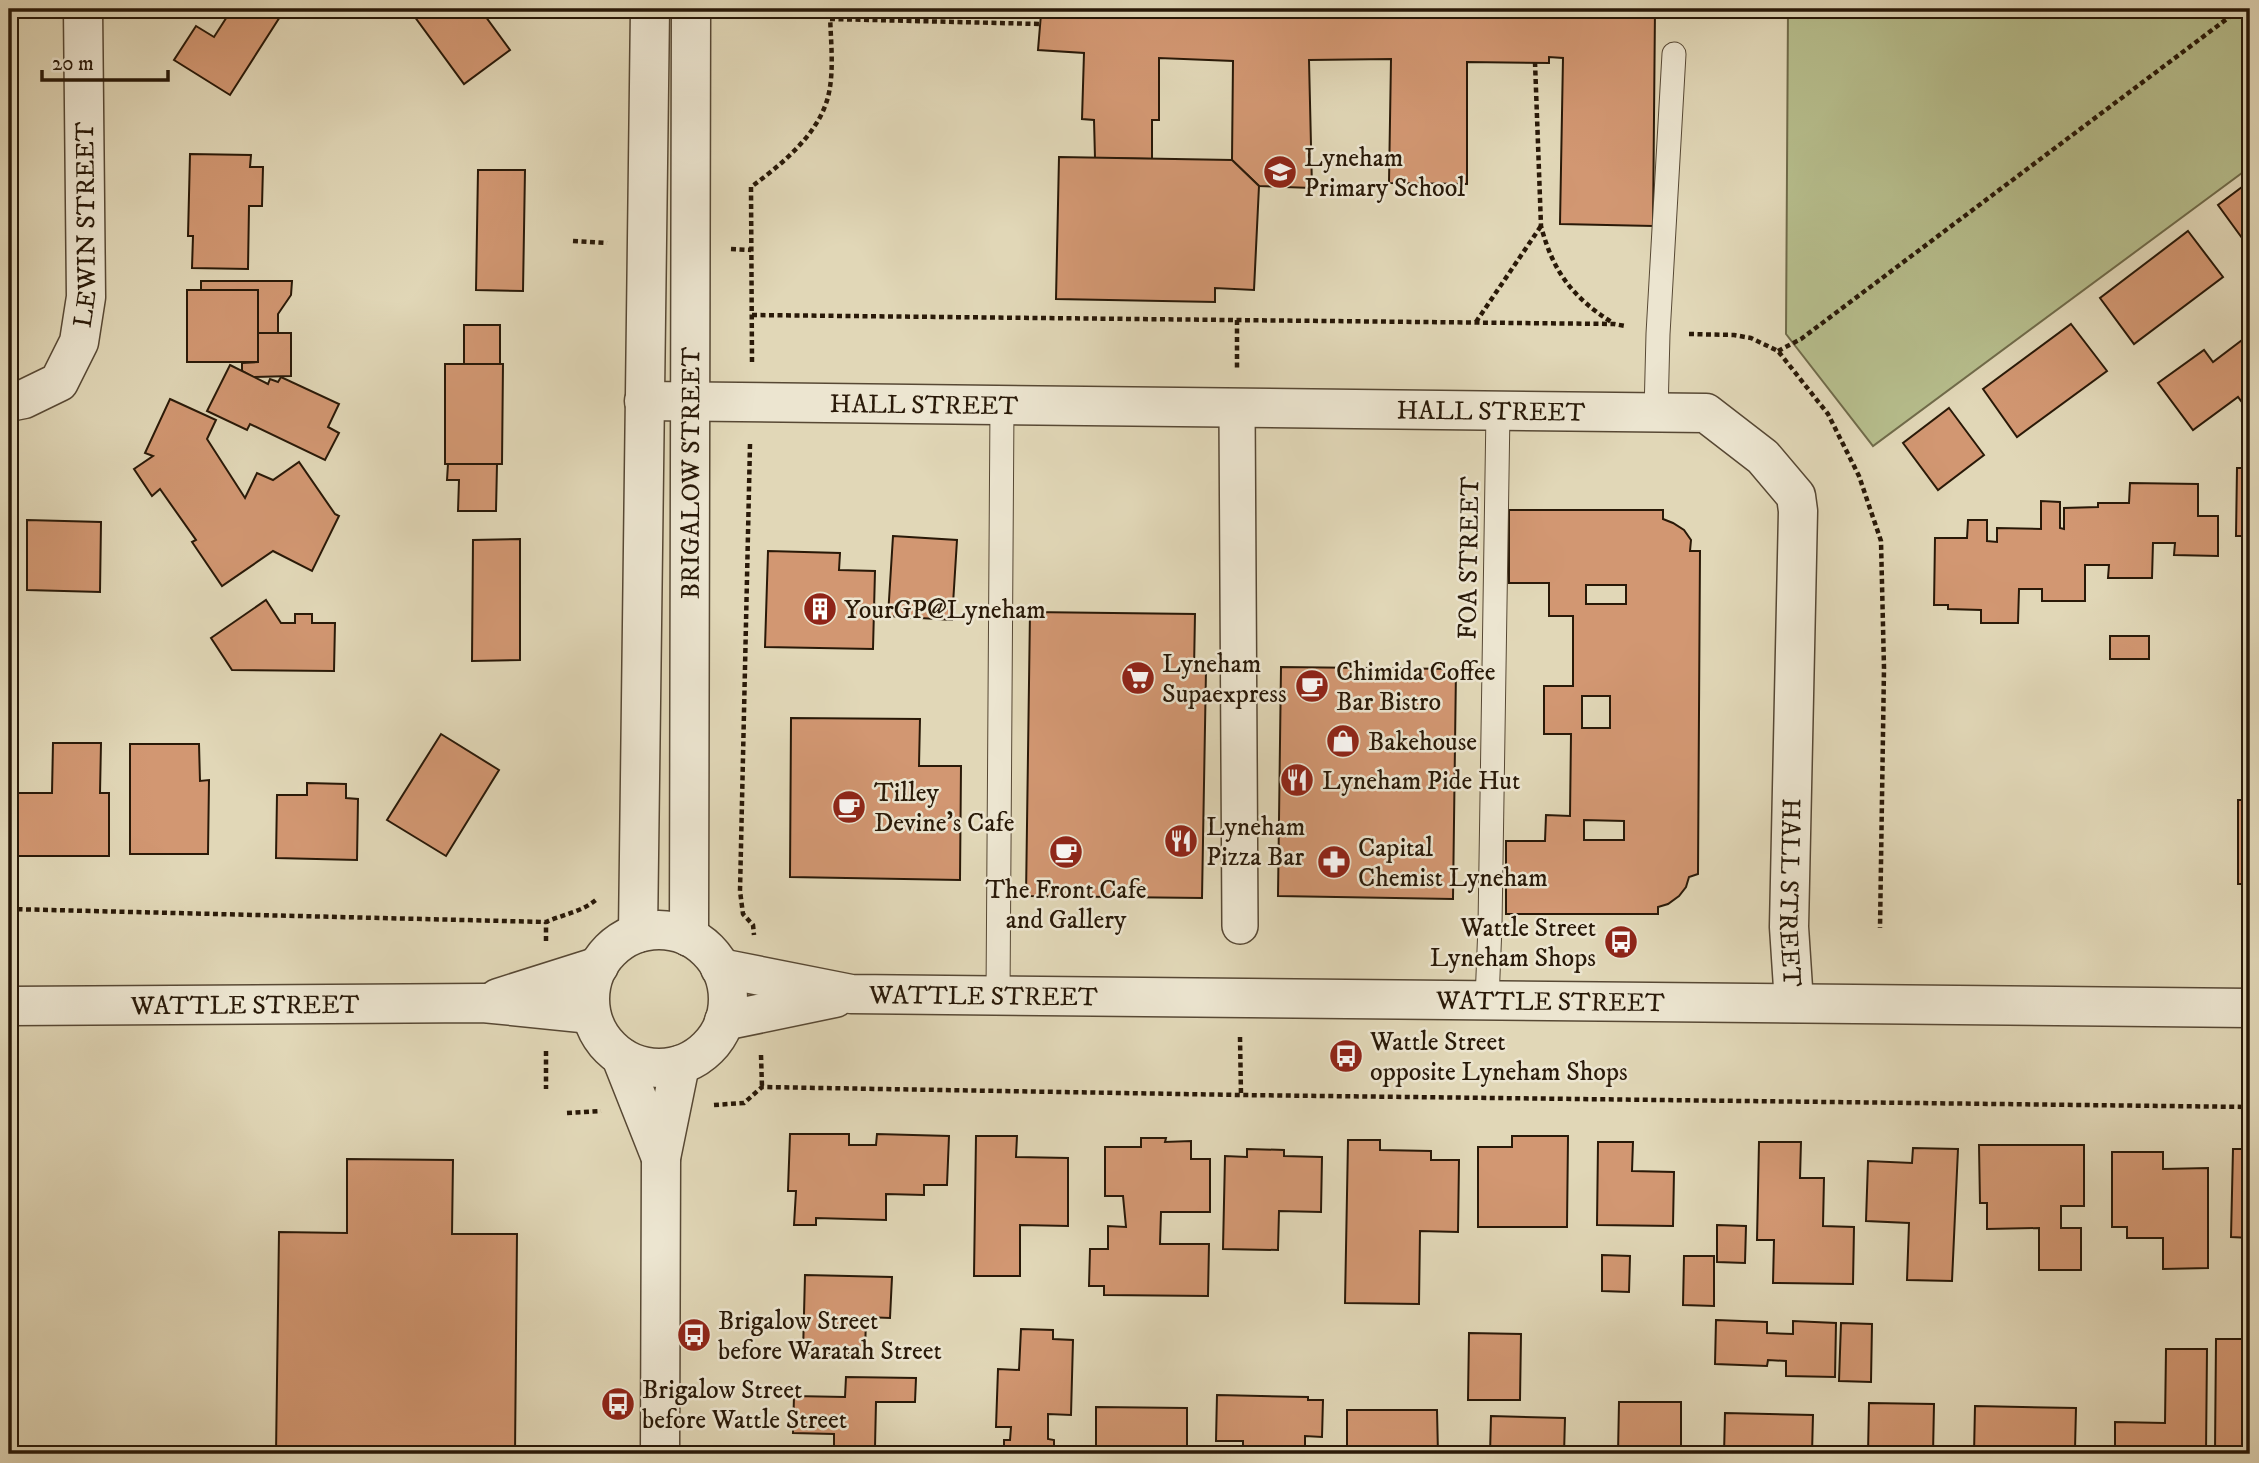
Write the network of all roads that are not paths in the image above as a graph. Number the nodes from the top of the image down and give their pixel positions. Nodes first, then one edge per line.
1 (83, 9) edge
2 (650, 9) edge
3 (691, 9) edge
4 (1674, 54) dead end
5 (644, 401) junction
6 (690, 401) junction
7 (9, 402) edge
8 (1002, 406) junction
9 (1237, 408) junction
10 (1499, 411) junction
11 (1657, 413) junction
12 (1240, 926) dead end
13 (638, 933) junction
14 (689, 937) junction
15 (599, 966) junction
16 (720, 968) junction
17 (851, 994) junction
18 (998, 996) junction
19 (1487, 1000) junction
20 (483, 1003) junction
21 (1794, 1003) junction
22 (9, 1006) edge
23 (2250, 1008) edge
24 (591, 1014) junction
25 (724, 1021) junction
26 (621, 1057) junction
27 (680, 1065) junction
28 (661, 1158) junction
29 (660, 1454) edge

1 - 7 street, LEWIN STREET
2 - 5 street, BRIGALOW STREET
3 - 6 street, BRIGALOW STREET
4 - 11 lane
5 - 6 street, HALL STREET
5 - 13 street, BRIGALOW STREET
6 - 8 street, HALL STREET
6 - 14 street, BRIGALOW STREET
8 - 9 street, HALL STREET
8 - 18 lane
9 - 10 street, HALL STREET
9 - 12 street
10 - 11 street, HALL STREET
10 - 19 lane, FOA STREET
11 - 21 street, HALL STREET
13 - 14 street
13 - 15 street
14 - 16 street
15 - 20 street, WATTLE STREET
15 - 24 street
16 - 17 street, WATTLE STREET
16 - 25 street
17 - 18 street, WATTLE STREET
17 - 25 street, WATTLE STREET
18 - 19 street, WATTLE STREET
19 - 21 street, WATTLE STREET
20 - 22 street, WATTLE STREET
20 - 24 street, WATTLE STREET
21 - 23 street, WATTLE STREET
24 - 26 street
25 - 27 street
26 - 27 street
26 - 28 street
27 - 28 street
28 - 29 street

